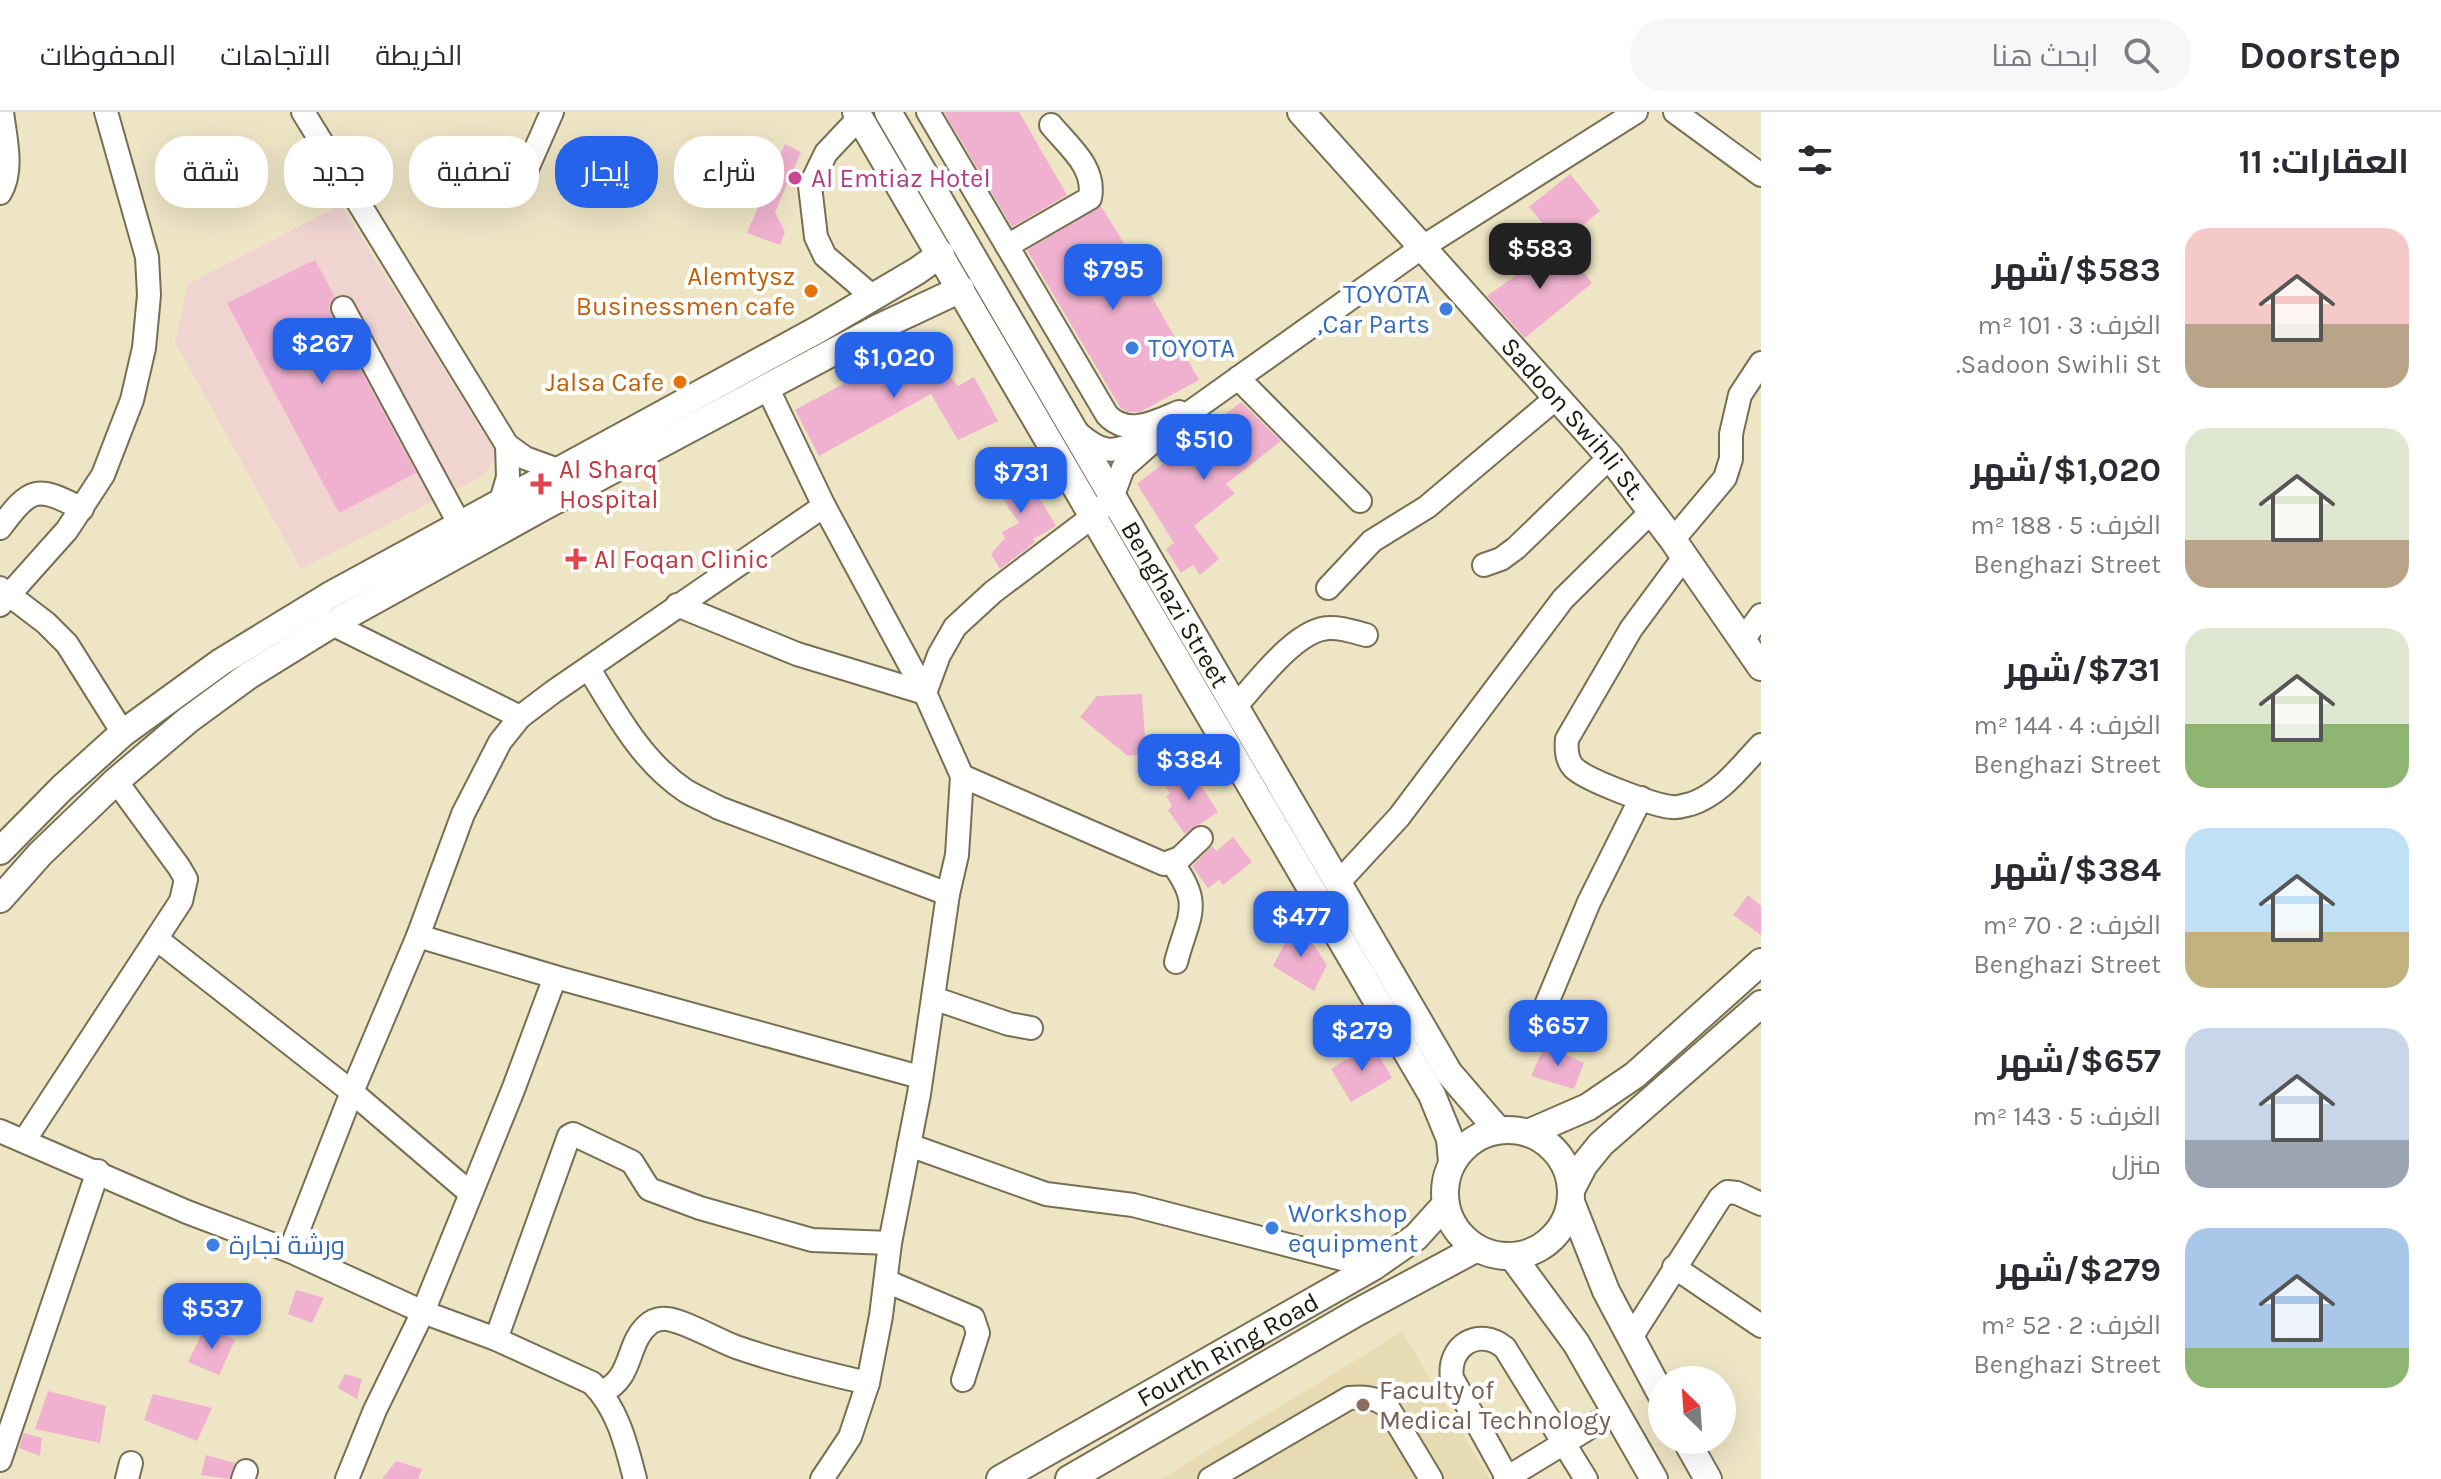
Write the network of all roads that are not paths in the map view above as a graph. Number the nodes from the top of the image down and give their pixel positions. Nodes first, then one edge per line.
1 (2, 112) edge
2 (106, 112) edge
3 (303, 112) edge
4 (552, 112) edge
5 (888, 112) edge
6 (928, 112) edge
7 (1301, 112) edge
8 (1636, 112) edge
9 (1675, 112) edge
10 (858, 115) edge
11 (1051, 125) dead end
12 (539, 142) edge
13 (1761, 175) edge
14 (0, 193) edge
15 (1007, 246) junction
16 (1421, 248) junction
17 (941, 254) junction
18 (961, 289) junction
19 (879, 293) junction
20 (343, 308) dead end
21 (902, 316) junction
22 (1761, 363) edge
23 (1238, 378) junction
24 (767, 387) junction
25 (1220, 393) junction
26 (1556, 398) junction
27 (1068, 423) junction
28 (1168, 428) junction
29 (507, 445) junction
30 (1610, 457) junction
31 (558, 470) junction
32 (1112, 498) junction
33 (501, 501) junction
34 (1360, 501) dead end
35 (824, 506) junction
36 (82, 509) junction
37 (1652, 511) junction
38 (1092, 517) junction
39 (460, 525) junction
40 (0, 528) edge
41 (1679, 548) junction
42 (1484, 565) dead end
43 (1328, 588) dead end
44 (3, 596) edge
45 (677, 605) junction
46 (1761, 615) edge
47 (332, 624) junction
48 (1366, 635) dead end
49 (1743, 640) junction
50 (1761, 667) edge
51 (589, 669) junction
52 (925, 693) junction
53 (1236, 706) junction
54 (520, 717) junction
55 (123, 733) junction
56 (1761, 745) edge
57 (962, 776) junction
58 (116, 781) junction
59 (62, 788) junction
60 (1641, 798) junction
61 (87, 809) junction
62 (1201, 838) dead end
63 (0, 851) edge
64 (1172, 863) junction
65 (1338, 883) junction
66 (948, 894) junction
67 (0, 899) edge
68 (418, 936) junction
69 (158, 940) junction
70 (1176, 962) dead end
71 (1761, 962) edge
72 (555, 977) junction
73 (933, 998) junction
74 (1761, 1004) edge
75 (1544, 1010) dead end
76 (1031, 1028) dead end
77 (920, 1077) junction
78 (352, 1092) junction
79 (1498, 1130) junction
80 (0, 1131) edge
81 (1528, 1133) junction
82 (24, 1141) junction
83 (909, 1145) junction
84 (1452, 1162) junction
85 (98, 1171) junction
86 (470, 1193) junction
87 (1571, 1196) junction
88 (1761, 1204) edge
89 (1445, 1205) junction
90 (890, 1243) junction
91 (1477, 1248) junction
92 (290, 1251) junction
93 (1512, 1256) junction
94 (1373, 1267) junction
95 (1674, 1267) junction
96 (886, 1281) junction
97 (423, 1312) junction
98 (1761, 1326) edge
99 (496, 1339) junction
100 (1630, 1339) junction
101 (1648, 1371) edge
102 (963, 1380) dead end
103 (868, 1383) junction
104 (602, 1392) junction
105 (1615, 1412) junction
106 (1565, 1444) junction
107 (1694, 1454) edge
108 (0, 1460) edge
109 (1507, 1478) edge
110 (347, 1479) edge
111 (635, 1479) edge
112 (822, 1479) edge
113 (1000, 1479) edge
114 (1069, 1479) edge
115 (1210, 1479) edge
116 (1431, 1479) edge
117 (1586, 1479) edge
118 (1654, 1479) edge
119 (1708, 1479) edge

1 - 14 street
2 - 36 street
3 - 29 street
4 - 12 street
5 - 27 main road, Benghazi Street
6 - 15 street
7 - 16 main road, Sadoon Swihli St.
8 - 16 street
9 - 13 street
10 - 17 main road, Benghazi Street
10 - 19 street
11 - 15 street
15 - 25 street
16 - 23 street
16 - 26 main road, Sadoon Swihli St.
17 - 18 main road, Benghazi Street
17 - 19 main road
18 - 21 main road
18 - 38 main road, Benghazi Street
19 - 21 main road
19 - 31 main road
20 - 39 street
21 - 24 main road
22 - 41 street
23 - 25 street
23 - 34 street
24 - 35 street
24 - 47 main road
25 - 28 street
26 - 30 main road, Sadoon Swihli St.
26 - 43 street
27 - 28 street
27 - 32 main road, Benghazi Street
28 - 32 street
29 - 31 street
29 - 33 street
30 - 37 main road, Sadoon Swihli St.
30 - 42 street
31 - 33 main road
32 - 38 street
32 - 53 main road, Benghazi Street
33 - 39 main road
35 - 45 street
35 - 52 street
36 - 40 street
36 - 44 street
37 - 41 main road, Sadoon Swihli St.
37 - 65 street
38 - 52 street
38 - 84 main road, Benghazi Street
39 - 55 main road
41 - 49 main road, Sadoon Swihli St.
41 - 60 street
44 - 55 street
45 - 51 street
45 - 52 street
46 - 49 street
47 - 54 street
47 - 58 main road
48 - 53 street
49 - 50 main road, Sadoon Swihli St.
51 - 54 street
51 - 66 street
52 - 57 street
53 - 65 main road, Benghazi Street
54 - 68 street
55 - 59 main road
56 - 60 street
57 - 64 street
57 - 66 street
58 - 61 main road
58 - 69 street
59 - 61 main road
59 - 63 main road
60 - 75 street
61 - 67 main road
62 - 64 street
64 - 70 street
65 - 79 main road, Benghazi Street
66 - 73 street
68 - 72 street
68 - 78 street
69 - 78 street
69 - 82 street
71 - 81 main road
72 - 77 street
72 - 86 street
73 - 76 street
73 - 77 street
74 - 87 main road
77 - 83 street
78 - 86 street
78 - 92 street
79 - 81 main road
79 - 84 main road
80 - 82 street
81 - 87 main road
82 - 85 street
83 - 90 street
83 - 94 street
84 - 89 main road
85 - 92 street
85 - 108 street
86 - 97 street
87 - 93 main road
87 - 100 main road
88 - 95 street
89 - 91 main road
89 - 94 main road, Fourth Ring Road
90 - 96 street
90 - 99 street
91 - 93 main road
91 - 114 main road, Fourth Ring Road
92 - 97 street
93 - 105 main road
94 - 113 main road, Fourth Ring Road
95 - 98 street
95 - 100 street
96 - 102 street
96 - 103 street
97 - 99 street
97 - 110 street
99 - 104 street
100 - 101 main road
103 - 104 street
103 - 112 street
104 - 111 street
105 - 106 street
105 - 118 main road
106 - 109 street
106 - 109 street
106 - 117 street
107 - 119 main road
115 - 116 street

